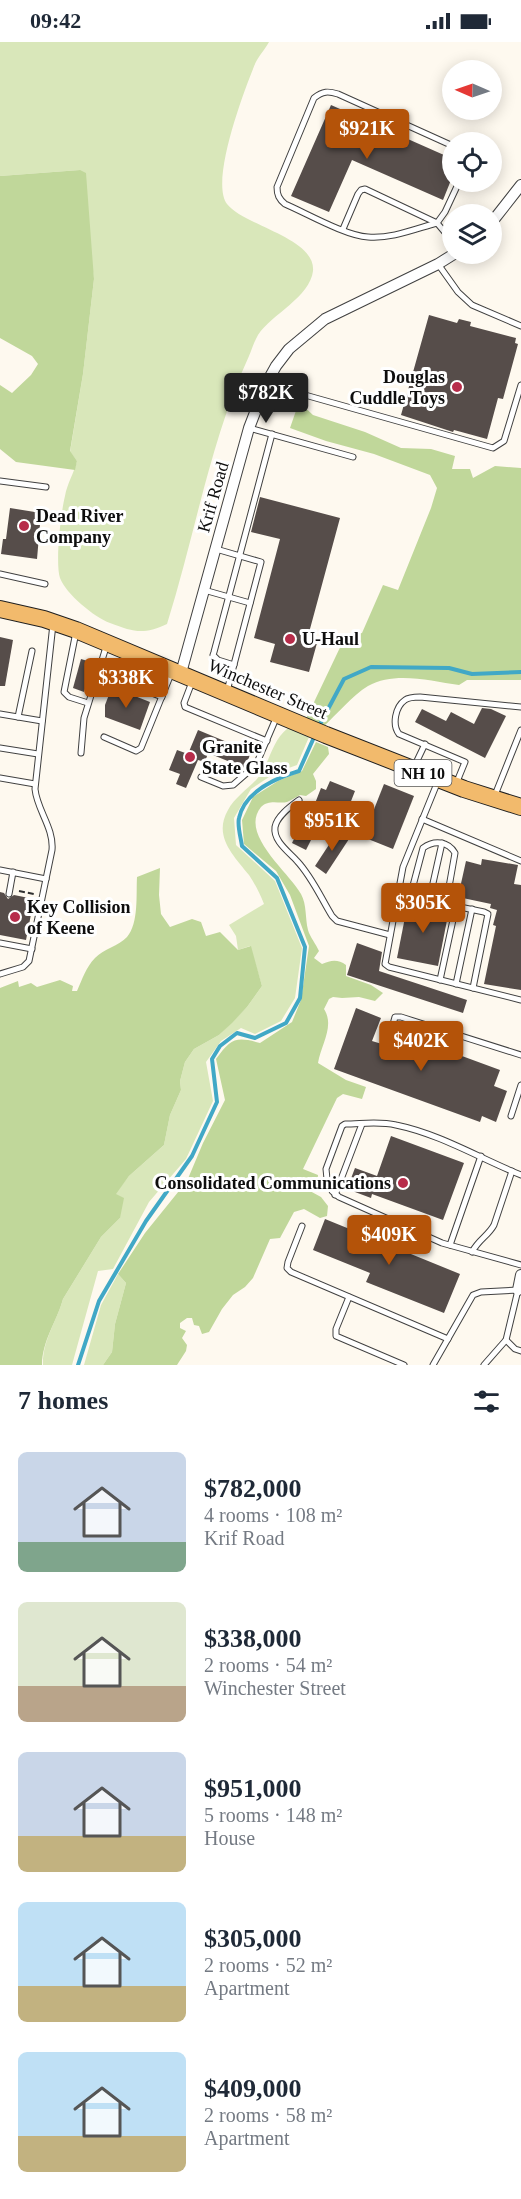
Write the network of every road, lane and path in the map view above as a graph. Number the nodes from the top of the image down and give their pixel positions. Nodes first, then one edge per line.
1 (442, 141) edge
2 (521, 184) edge
3 (454, 192) edge
4 (502, 209) edge
5 (437, 223) junction
6 (343, 229) junction
7 (442, 229) edge
8 (442, 262) edge
9 (438, 264) junction
10 (521, 326) edge
11 (266, 384) junction
12 (521, 385) edge
13 (249, 428) junction
14 (272, 434) junction
15 (353, 457) dead end
16 (0, 481) edge
17 (46, 487) dead end
18 (215, 549) junction
19 (240, 556) junction
20 (0, 574) edge
21 (45, 584) dead end
22 (204, 590) junction
23 (228, 597) junction
24 (250, 603) junction
25 (0, 609) edge
26 (53, 622) junction
27 (76, 630) junction
28 (108, 642) junction
29 (32, 651) dead end
30 (234, 664) junction
31 (98, 672) junction
32 (182, 673) junction
33 (227, 692) junction
34 (162, 697) junction
35 (88, 703) junction
36 (521, 707) edge
37 (0, 714) edge
38 (278, 715) junction
39 (18, 717) junction
40 (42, 721) junction
41 (521, 730) edge
42 (104, 737) dead end
43 (267, 741) junction
44 (424, 744) junction
45 (0, 748) edge
46 (81, 753) dead end
47 (38, 754) junction
48 (413, 769) junction
49 (201, 777) dead end
50 (0, 778) edge
51 (438, 779) junction
52 (35, 784) junction
53 (455, 786) junction
54 (493, 799) junction
55 (299, 800) dead end
56 (521, 807) edge
57 (422, 819) junction
58 (442, 843) junction
59 (521, 861) edge
60 (0, 870) edge
61 (13, 873) junction
62 (46, 879) junction
63 (10, 892) joint
64 (32, 893) junction
65 (397, 894) junction
66 (43, 896) junction
67 (410, 897) junction
68 (31, 898) dead end
69 (429, 901) junction
70 (446, 904) junction
71 (456, 906) junction
72 (472, 909) junction
73 (390, 935) junction
74 (0, 943) edge
75 (32, 949) junction
76 (0, 974) edge
77 (440, 980) junction
78 (456, 984) junction
79 (473, 988) junction
80 (521, 1000) edge
81 (392, 1028) dead end
82 (521, 1055) edge
83 (521, 1085) edge
84 (511, 1116) dead end
85 (362, 1124) junction
86 (482, 1156) junction
87 (512, 1171) junction
88 (521, 1175) edge
89 (335, 1195) junction
90 (302, 1226) dead end
91 (450, 1245) junction
92 (472, 1252) junction
93 (521, 1265) edge
94 (521, 1275) edge
95 (519, 1291) edge
96 (349, 1297) junction
97 (448, 1339) junction
98 (506, 1340) junction
99 (521, 1351) edge
100 (404, 1365) edge
101 (433, 1365) edge
102 (484, 1365) edge

1 - 6 lane
2 - 4 street
3 - 5 lane
5 - 6 lane
5 - 6 lane
5 - 7 lane
8 - 9 street, Krif Road
9 - 10 lane
9 - 11 street, Krif Road
11 - 12 lane
11 - 13 street, Krif Road
13 - 14 lane
13 - 18 street, Krif Road
14 - 15 lane
14 - 19 lane
16 - 17 lane
18 - 19 lane
18 - 22 street, Krif Road
19 - 23 lane
19 - 24 lane
20 - 21 lane
22 - 23 lane
22 - 32 street, Krif Road
23 - 24 lane
23 - 30 lane
24 - 30 lane
25 - 26 main road, Winchester Street / NH 10
26 - 27 main road, Winchester Street / NH 10
26 - 40 lane
27 - 28 main road, Winchester Street / NH 10
27 - 35 lane
28 - 31 lane
28 - 32 main road, Winchester Street / NH 10
29 - 39 lane
30 - 33 lane
31 - 34 lane
31 - 35 lane
32 - 33 main road, Winchester Street / NH 10
32 - 34 lane
32 - 43 lane
33 - 38 main road, Winchester Street / NH 10
34 - 42 lane
35 - 46 lane
36 - 44 lane
37 - 39 lane
38 - 43 lane
38 - 48 main road, Winchester Street / NH 10
39 - 40 lane
40 - 47 lane
41 - 54 lane
43 - 49 lane
44 - 48 lane
44 - 53 lane
45 - 47 lane
47 - 52 lane
48 - 51 main road, Winchester Street / NH 10
50 - 52 lane
51 - 53 main road, Winchester Street / NH 10
51 - 57 lane
52 - 62 lane
53 - 54 main road, Winchester Street / NH 10
54 - 56 main road, Winchester Street / NH 10
55 - 73 lane
57 - 59 lane
57 - 65 lane
58 - 67 lane
58 - 69 lane
58 - 70 lane
60 - 61 lane
61 - 62 lane
61 - 63 lane
62 - 66 lane
63 - 64 path
64 - 66 path
64 - 68 path
65 - 67 lane
65 - 73 lane
66 - 75 lane
67 - 69 lane
69 - 70 lane
70 - 71 lane
71 - 72 lane
71 - 77 lane
72 - 78 lane
72 - 79 lane
73 - 77 lane
74 - 75 lane
75 - 76 lane
77 - 78 lane
78 - 79 lane
79 - 80 lane
81 - 82 lane
83 - 84 lane
85 - 86 lane
85 - 89 lane
85 - 89 lane
86 - 87 lane
86 - 91 lane
87 - 88 lane
87 - 92 lane
89 - 91 lane
90 - 96 lane
91 - 92 lane
92 - 93 lane
94 - 95 street
95 - 97 lane
95 - 98 lane
96 - 97 lane
96 - 100 lane
97 - 101 lane
98 - 99 lane
98 - 102 lane

